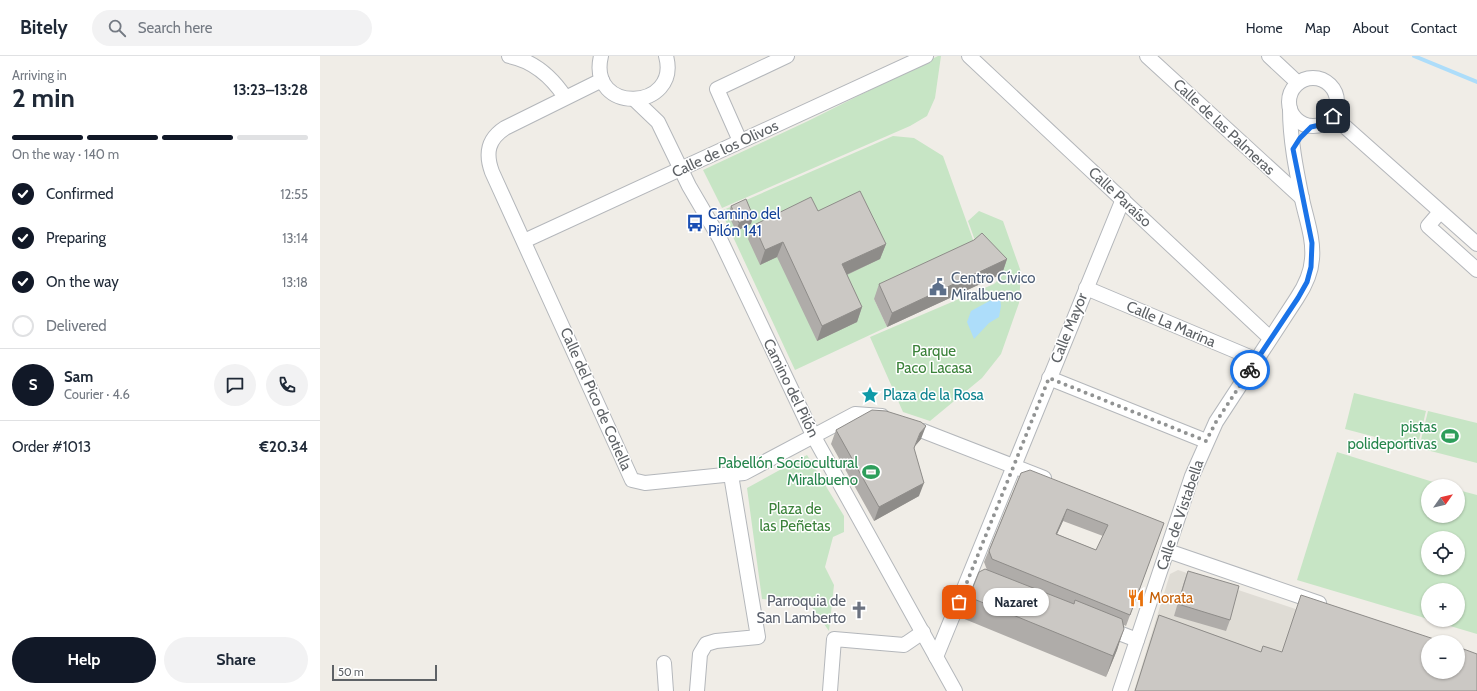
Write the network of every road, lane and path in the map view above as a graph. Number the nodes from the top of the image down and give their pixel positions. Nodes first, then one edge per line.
1 (508, 56) edge
2 (600, 56) edge
3 (666, 56) edge
4 (787, 56) edge
5 (926, 56) edge
6 (969, 56) edge
7 (1147, 56) edge
8 (1269, 56) edge
9 (602, 80) junction
10 (1298, 84) junction
11 (657, 90) junction
12 (565, 98) junction
13 (635, 100) junction
14 (1290, 108) junction
15 (1333, 116) junction
16 (658, 122) junction
17 (1311, 127) junction
18 (740, 141) junction
19 (1293, 149) junction
20 (681, 169) junction
21 (1302, 198) junction
22 (1123, 199) junction
23 (1440, 212) junction
24 (524, 241) junction
25 (1477, 244) edge
26 (1477, 270) edge
27 (1086, 288) junction
28 (1270, 338) junction
29 (1257, 360) junction
30 (1049, 378) junction
31 (894, 419) edge
32 (923, 431) edge
33 (814, 437) junction
34 (1206, 441) junction
35 (1013, 465) junction
36 (731, 475) junction
37 (1053, 482) edge
38 (1160, 525) edge
39 (1173, 531) junction
40 (1168, 551) junction
41 (1331, 607) edge
42 (1093, 622) edge
43 (923, 632) junction
44 (1138, 640) junction
45 (936, 657) junction
46 (664, 663) dead end
47 (666, 691) edge
48 (697, 691) edge
49 (830, 691) edge
50 (955, 691) edge
51 (1120, 691) edge

1 - 12 street
2 - 9 street
3 - 11 street
4 - 18 street
5 - 18 street, Calle de los Olivos
6 - 22 street, Calle Paraíso
7 - 21 street, Calle de las Palmeras
8 - 10 street
9 - 12 street
9 - 13 street
10 - 14 street
10 - 15 street
11 - 13 street
11 - 16 street, Camino del Pilón
12 - 24 street, Calle del Pico de Cotiella
13 - 16 street, Camino del Pilón
14 - 17 street
14 - 19 street, Calle de Vistabella
15 - 17 street
15 - 23 street
16 - 20 street, Camino del Pilón
17 - 19 street
18 - 20 street, Calle de los Olivos
19 - 21 street, Calle de Vistabella
20 - 24 street, Calle de los Olivos
20 - 33 street, Camino del Pilón
21 - 28 street, Calle de Vistabella
22 - 27 street, Calle Mayor
22 - 28 street, Calle Paraíso
23 - 25 street
23 - 26 street
24 - 36 street, Calle del Pico de Cotiella
27 - 29 street, Calle La Marina
27 - 30 street, Calle Mayor
28 - 29 street, Calle de Vistabella
29 - 34 street, Calle de Vistabella
30 - 34 street
30 - 35 street, Calle Mayor
31 - 33 street, Calle del Pico de Cotiella
32 - 35 street
33 - 36 street, Calle del Pico de Cotiella
33 - 43 street, Camino del Pilón
34 - 39 street, Calle de Vistabella
35 - 37 street
35 - 45 street, Calle Mayor
36 - 48 street
38 - 39 street
39 - 40 street, Calle de Vistabella
40 - 41 street
40 - 44 street, Calle de Vistabella
42 - 44 street
43 - 45 street, Camino del Pilón
43 - 49 street
44 - 51 street, Calle de Vistabella
45 - 50 street, Camino del Pilón
46 - 47 street

